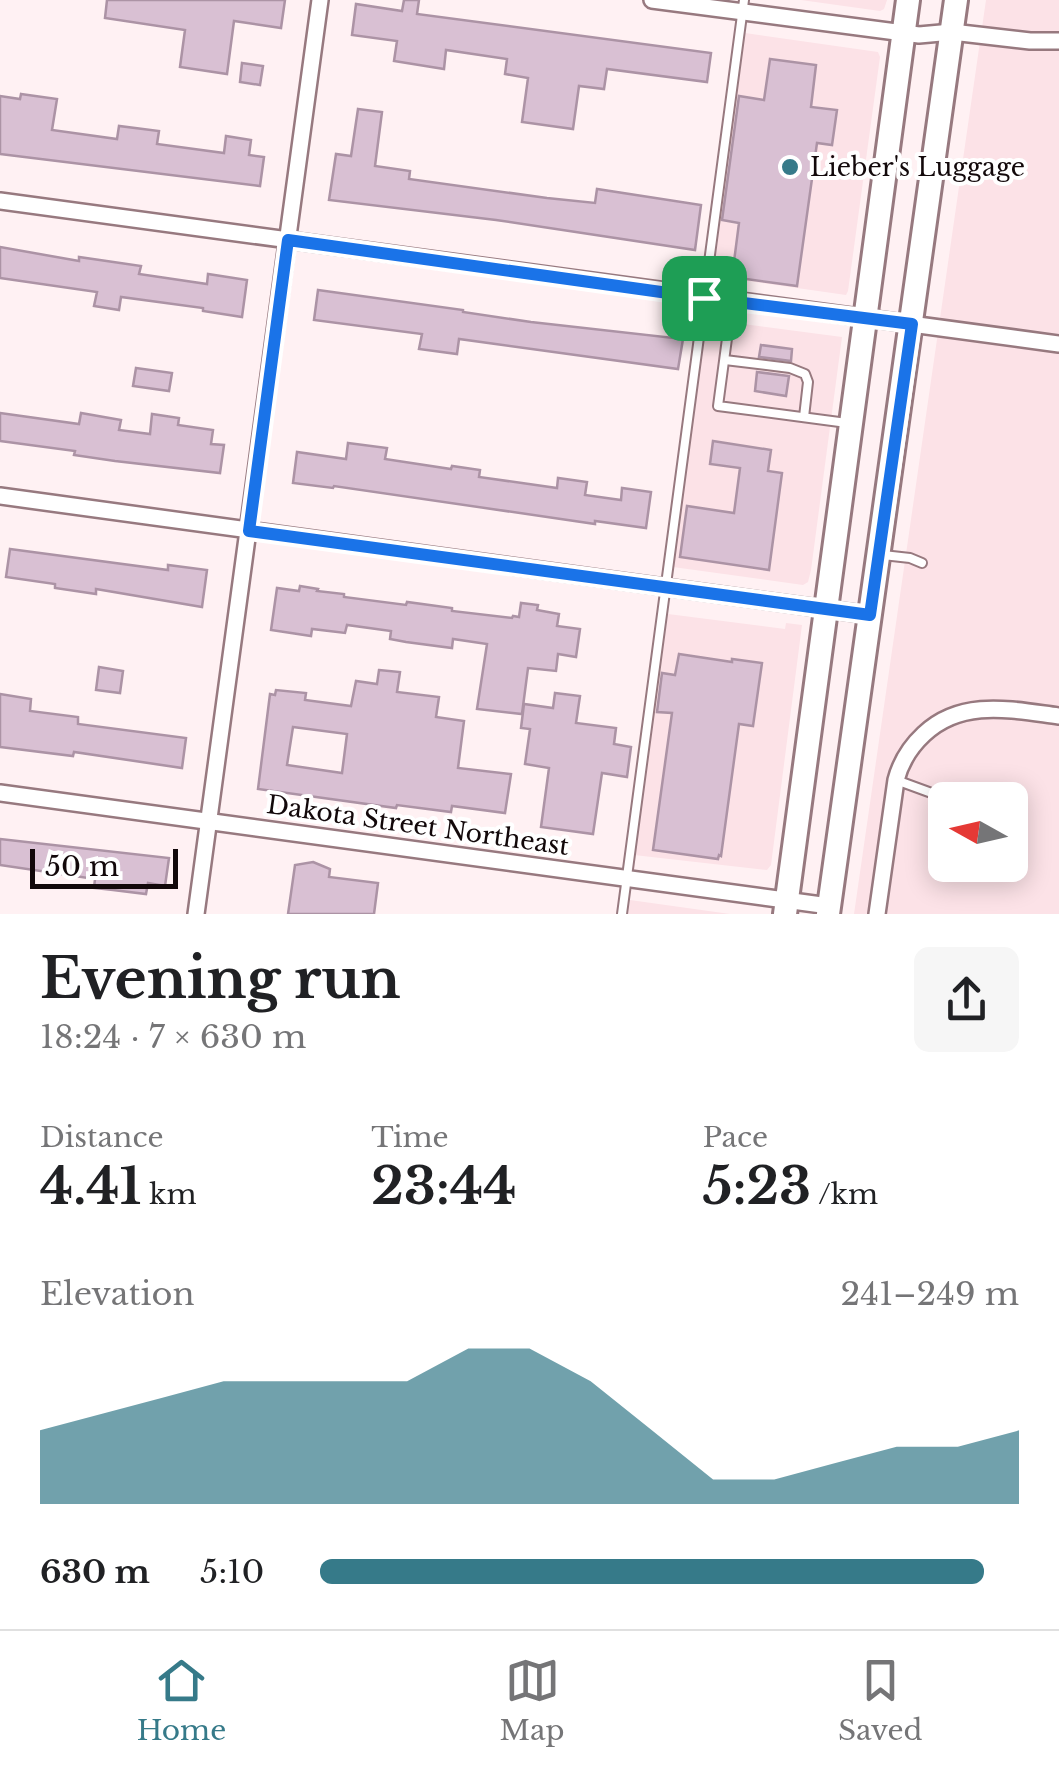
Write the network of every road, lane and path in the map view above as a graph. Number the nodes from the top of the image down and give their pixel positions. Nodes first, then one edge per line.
1 (320, 0) edge
2 (652, 0) edge
3 (908, 0) edge
4 (956, 0) edge
5 (743, 6) edge
6 (952, 32) junction
7 (904, 33) junction
8 (1059, 41) edge
9 (0, 201) edge
10 (288, 240) junction
11 (704, 298) junction
12 (732, 301) junction
13 (865, 318) junction
14 (912, 324) junction
15 (1059, 344) edge
16 (724, 360) junction
17 (804, 417) junction
18 (851, 423) junction
19 (0, 496) edge
20 (249, 531) junction
21 (878, 554) junction
22 (922, 563) dead end
23 (666, 588) junction
24 (827, 610) junction
25 (870, 615) junction
26 (1059, 716) edge
27 (896, 780) junction
28 (0, 792) edge
29 (928, 792) edge
30 (208, 823) junction
31 (627, 879) junction
32 (786, 907) edge
33 (829, 910) edge
34 (196, 914) edge
35 (622, 914) edge
36 (877, 914) edge

1 - 10 street
2 - 5 street
3 - 7 main road
4 - 6 main road
5 - 7 street
5 - 11 lane
6 - 7 street
6 - 8 street
6 - 14 main road
7 - 13 main road
9 - 10 street
10 - 11 street
10 - 20 street
11 - 12 street
11 - 23 lane
12 - 13 street
12 - 16 lane
13 - 14 street
13 - 18 main road
14 - 15 street
14 - 21 main road
16 - 17 lane
16 - 17 lane
17 - 18 lane
18 - 24 main road
19 - 20 street
20 - 23 street
20 - 30 street
21 - 22 lane
21 - 25 main road
23 - 24 street
23 - 31 lane
24 - 25 street
24 - 32 main road
25 - 33 main road
26 - 27 street
27 - 29 lane
27 - 36 street
28 - 30 street, Dakota Street Northeast
30 - 31 street, Dakota Street Northeast
30 - 34 street
31 - 32 street, Dakota Street Northeast
31 - 35 lane
32 - 33 street, Dakota Street Northeast

